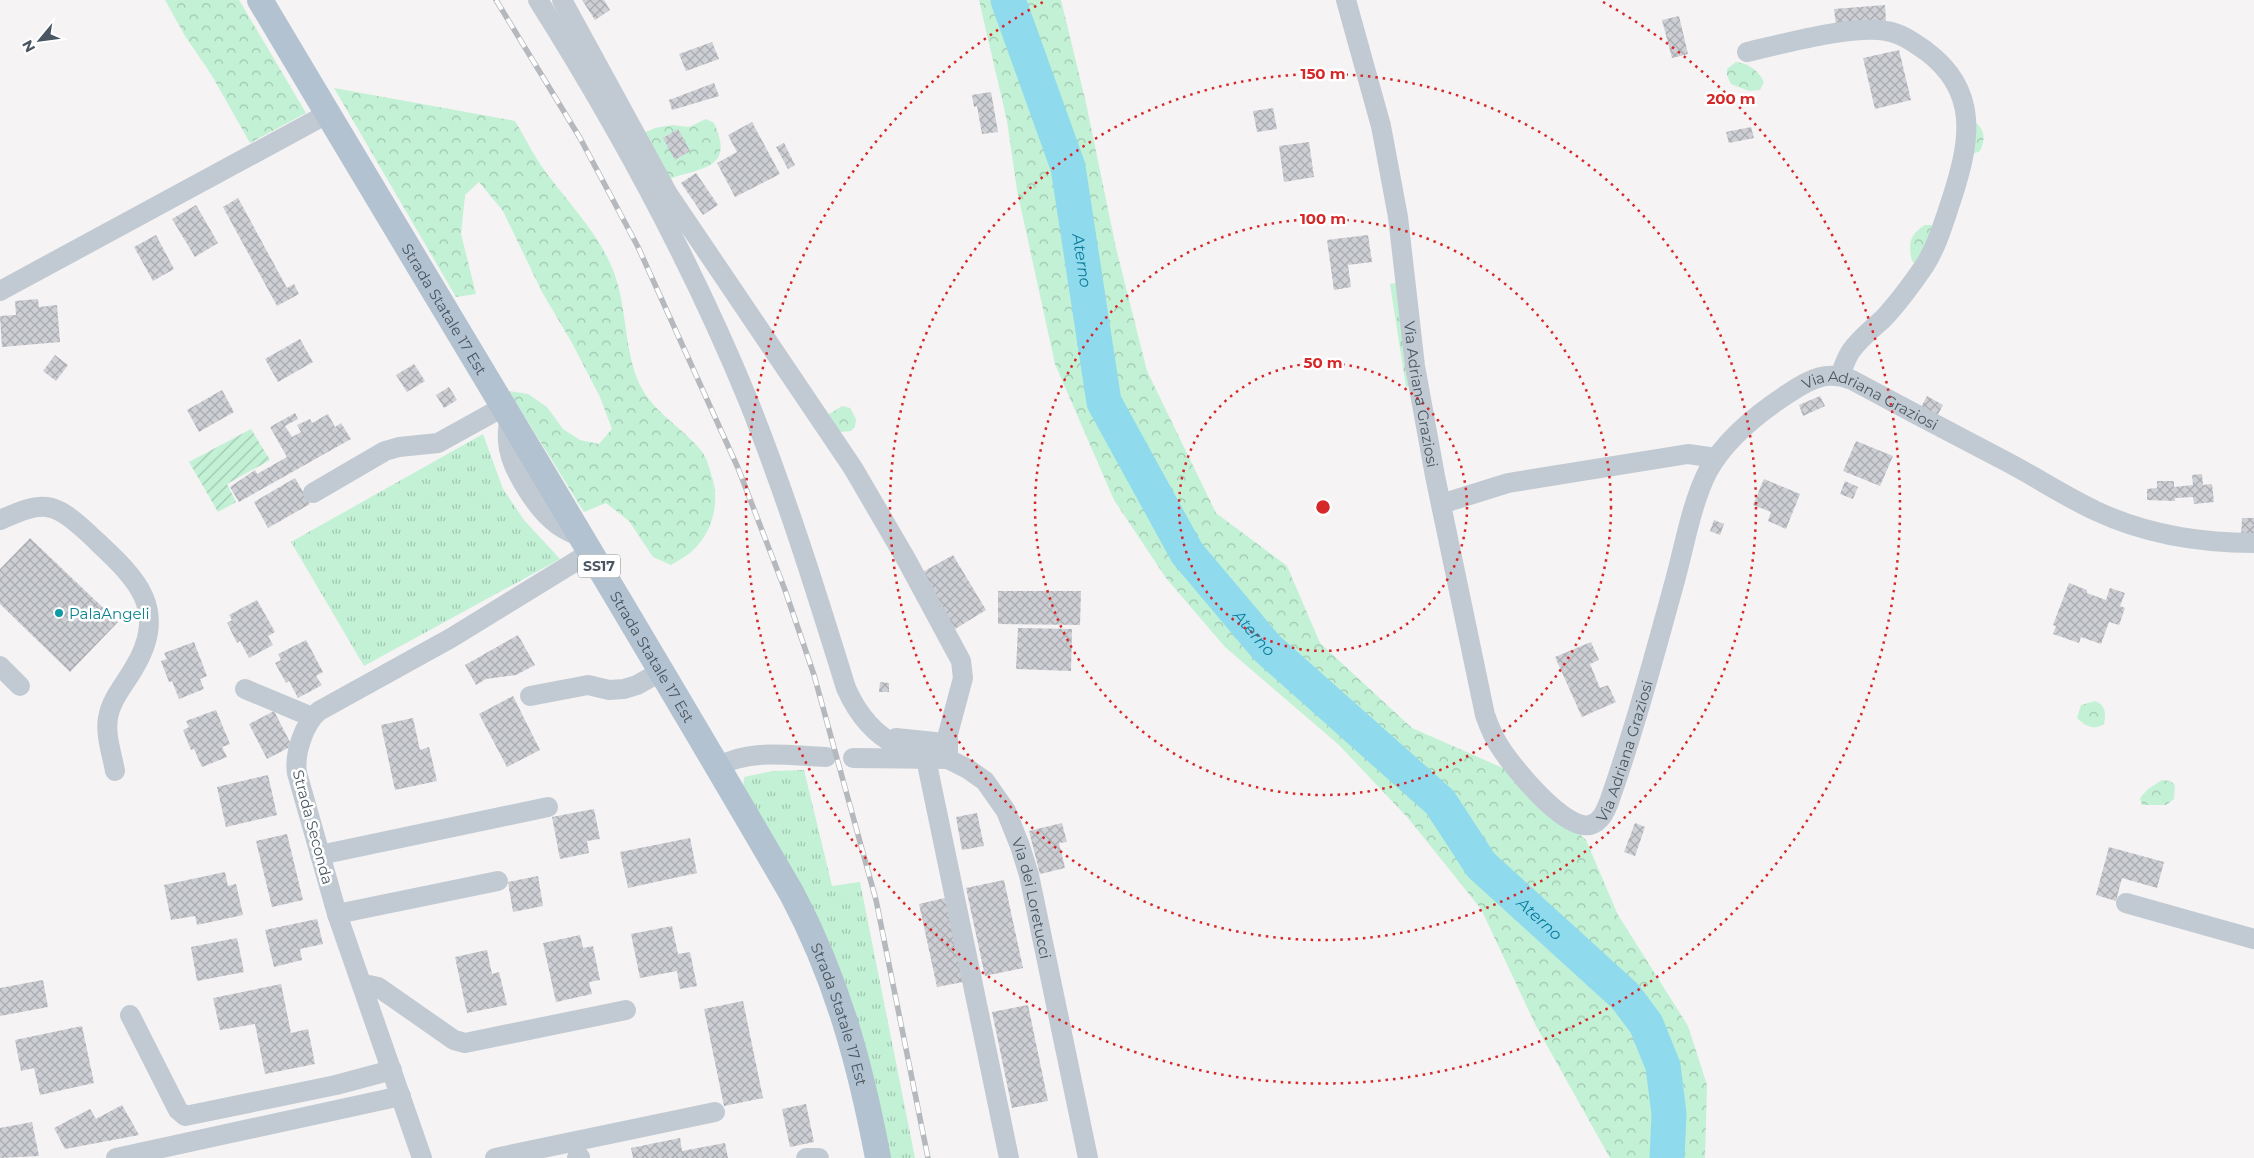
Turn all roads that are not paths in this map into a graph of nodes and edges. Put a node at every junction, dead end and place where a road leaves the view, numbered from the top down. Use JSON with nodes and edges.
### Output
{"nodes":[{"id":1,"x":260,"y":0,"type":"edge"},
{"id":2,"x":538,"y":0,"type":"edge"},
{"id":3,"x":562,"y":0,"type":"edge"},
{"id":4,"x":1346,"y":0,"type":"edge"},
{"id":5,"x":1747,"y":52,"type":"dead end"},
{"id":6,"x":327,"y":114,"type":"junction"},
{"id":7,"x":717,"y":264,"type":"junction"},
{"id":8,"x":692,"y":277,"type":"junction"},
{"id":9,"x":0,"y":291,"type":"edge"},
{"id":10,"x":1840,"y":376,"type":"junction"},
{"id":11,"x":506,"y":413,"type":"junction"},
{"id":12,"x":1716,"y":458,"type":"junction"},
{"id":13,"x":312,"y":493,"type":"dead end"},
{"id":14,"x":1441,"y":504,"type":"junction"},
{"id":15,"x":0,"y":520,"type":"edge"},
{"id":16,"x":2254,"y":543,"type":"edge"},
{"id":17,"x":587,"y":545,"type":"junction"},
{"id":18,"x":0,"y":666,"type":"edge"},
{"id":19,"x":662,"y":671,"type":"junction"},
{"id":20,"x":20,"y":686,"type":"dead end"},
{"id":21,"x":244,"y":689,"type":"dead end"},
{"id":22,"x":530,"y":696,"type":"dead end"},
{"id":23,"x":312,"y":717,"type":"junction"},
{"id":24,"x":873,"y":729,"type":"junction"},
{"id":25,"x":826,"y":757,"type":"dead end"},
{"id":26,"x":853,"y":758,"type":"dead end"},
{"id":27,"x":948,"y":758,"type":"junction"},
{"id":28,"x":926,"y":759,"type":"junction"},
{"id":29,"x":718,"y":767,"type":"junction"},
{"id":30,"x":115,"y":771,"type":"dead end"},
{"id":31,"x":548,"y":807,"type":"dead end"},
{"id":32,"x":320,"y":855,"type":"junction"},
{"id":33,"x":498,"y":881,"type":"dead end"},
{"id":34,"x":2126,"y":902,"type":"dead end"},
{"id":35,"x":337,"y":914,"type":"junction"},
{"id":36,"x":2254,"y":939,"type":"edge"},
{"id":37,"x":363,"y":987,"type":"junction"},
{"id":38,"x":626,"y":1010,"type":"dead end"},
{"id":39,"x":130,"y":1015,"type":"dead end"},
{"id":40,"x":392,"y":1070,"type":"junction"},
{"id":41,"x":401,"y":1096,"type":"junction"},
{"id":42,"x":714,"y":1112,"type":"dead end"},
{"id":43,"x":116,"y":1158,"type":"edge"},
{"id":44,"x":422,"y":1158,"type":"edge"},
{"id":45,"x":495,"y":1158,"type":"edge"},
{"id":46,"x":806,"y":1158,"type":"edge"},
{"id":47,"x":819,"y":1158,"type":"edge"},
{"id":48,"x":878,"y":1158,"type":"edge"},
{"id":49,"x":1008,"y":1158,"type":"edge"},
{"id":50,"x":1088,"y":1158,"type":"edge"}],
"edges":[{"from":1,"to":6,"type":"main road","name":"Strada Statale 17 Est","number":"SS17"},
{"from":2,"to":8,"type":"street"},
{"from":3,"to":7,"type":"street"},
{"from":4,"to":14,"type":"street","name":"Via Adriana Graziosi"},
{"from":5,"to":10,"type":"street"},
{"from":6,"to":9,"type":"street"},
{"from":6,"to":11,"type":"main road","name":"Strada Statale 17 Est","number":"SS17"},
{"from":7,"to":8,"type":"street"},
{"from":7,"to":27,"type":"street"},
{"from":8,"to":24,"type":"street"},
{"from":10,"to":12,"type":"street","name":"Via Adriana Graziosi"},
{"from":10,"to":16,"type":"street","name":"Via Adriana Graziosi"},
{"from":11,"to":13,"type":"street"},
{"from":11,"to":17,"type":"main road","name":"Strada Statale 17 Est","number":"SS17"},
{"from":12,"to":14,"type":"street"},
{"from":12,"to":14,"type":"street","name":"Via Adriana Graziosi"},
{"from":15,"to":30,"type":"street"},
{"from":17,"to":19,"type":"main road","name":"Strada Statale 17 Est","number":"SS17"},
{"from":17,"to":23,"type":"street"},
{"from":18,"to":20,"type":"street"},
{"from":19,"to":22,"type":"street"},
{"from":19,"to":29,"type":"main road","name":"Strada Statale 17 Est","number":"SS17"},
{"from":21,"to":23,"type":"street"},
{"from":23,"to":32,"type":"street","name":"Strada Seconda"},
{"from":24,"to":27,"type":"street","name":"Via dei Loretucci"},
{"from":24,"to":28,"type":"street"},
{"from":25,"to":29,"type":"street"},
{"from":26,"to":28,"type":"street"},
{"from":27,"to":28,"type":"street"},
{"from":27,"to":50,"type":"street","name":"Via dei Loretucci"},
{"from":28,"to":49,"type":"street"},
{"from":29,"to":48,"type":"main road","name":"Strada Statale 17 Est","number":"SS17"},
{"from":31,"to":32,"type":"street"},
{"from":32,"to":35,"type":"street","name":"Strada Seconda"},
{"from":33,"to":35,"type":"street"},
{"from":34,"to":36,"type":"street"},
{"from":35,"to":37,"type":"street","name":"Strada Seconda"},
{"from":37,"to":38,"type":"street"},
{"from":37,"to":40,"type":"street","name":"Strada Seconda"},
{"from":39,"to":40,"type":"street"},
{"from":40,"to":41,"type":"street","name":"Strada Seconda"},
{"from":41,"to":43,"type":"street"},
{"from":41,"to":44,"type":"street","name":"Strada Seconda"},
{"from":42,"to":45,"type":"street"},
{"from":46,"to":47,"type":"street"}]}
